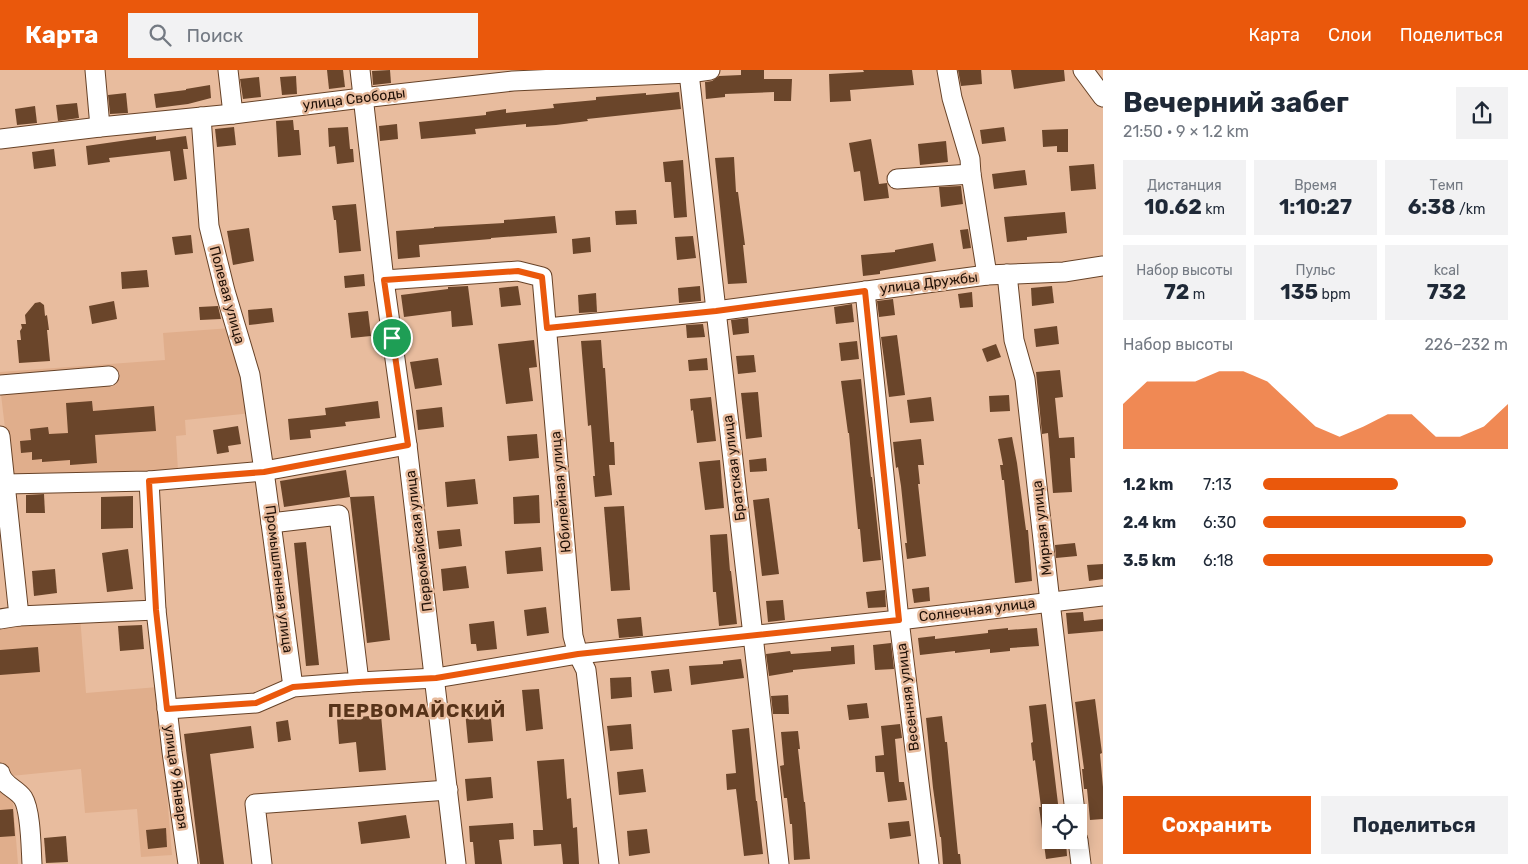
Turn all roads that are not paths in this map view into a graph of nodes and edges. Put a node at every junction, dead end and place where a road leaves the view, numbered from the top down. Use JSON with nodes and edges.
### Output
{"nodes":[{"id":1,"x":95,"y":70,"type":"edge"},
{"id":2,"x":228,"y":70,"type":"edge"},
{"id":3,"x":360,"y":70,"type":"edge"},
{"id":4,"x":710,"y":70,"type":"edge"},
{"id":5,"x":947,"y":70,"type":"edge"},
{"id":6,"x":1083,"y":70,"type":"edge"},
{"id":7,"x":689,"y":72,"type":"junction"},
{"id":8,"x":512,"y":76,"type":"edge"},
{"id":9,"x":1103,"y":97,"type":"edge"},
{"id":10,"x":362,"y":98,"type":"junction"},
{"id":11,"x":232,"y":114,"type":"junction"},
{"id":12,"x":202,"y":117,"type":"junction"},
{"id":13,"x":100,"y":127,"type":"junction"},
{"id":14,"x":0,"y":139,"type":"edge"},
{"id":15,"x":971,"y":174,"type":"junction"},
{"id":16,"x":897,"y":180,"type":"dead end"},
{"id":17,"x":1103,"y":266,"type":"edge"},
{"id":18,"x":1007,"y":274,"type":"junction"},
{"id":19,"x":987,"y":275,"type":"junction"},
{"id":20,"x":384,"y":280,"type":"junction"},
{"id":21,"x":865,"y":291,"type":"junction"},
{"id":22,"x":716,"y":311,"type":"junction"},
{"id":23,"x":547,"y":328,"type":"junction"},
{"id":24,"x":109,"y":376,"type":"dead end"},
{"id":25,"x":0,"y":385,"type":"edge"},
{"id":26,"x":0,"y":436,"type":"edge"},
{"id":27,"x":408,"y":445,"type":"junction"},
{"id":28,"x":264,"y":472,"type":"junction"},
{"id":29,"x":149,"y":481,"type":"junction"},
{"id":30,"x":5,"y":484,"type":"junction"},
{"id":31,"x":271,"y":523,"type":"junction"},
{"id":32,"x":1103,"y":596,"type":"edge"},
{"id":33,"x":1050,"y":602,"type":"junction"},
{"id":34,"x":156,"y":610,"type":"junction"},
{"id":35,"x":19,"y":616,"type":"junction"},
{"id":36,"x":0,"y":619,"type":"edge"},
{"id":37,"x":899,"y":620,"type":"junction"},
{"id":38,"x":753,"y":635,"type":"junction"},
{"id":39,"x":578,"y":654,"type":"junction"},
{"id":40,"x":436,"y":678,"type":"junction"},
{"id":41,"x":359,"y":682,"type":"junction"},
{"id":42,"x":293,"y":687,"type":"junction"},
{"id":43,"x":167,"y":709,"type":"junction"},
{"id":44,"x":0,"y":773,"type":"edge"},
{"id":45,"x":448,"y":790,"type":"junction"},
{"id":46,"x":1074,"y":804,"type":"edge"},
{"id":47,"x":1079,"y":849,"type":"edge"},
{"id":48,"x":32,"y":864,"type":"edge"},
{"id":49,"x":188,"y":864,"type":"edge"},
{"id":50,"x":262,"y":864,"type":"edge"},
{"id":51,"x":456,"y":864,"type":"edge"},
{"id":52,"x":610,"y":864,"type":"edge"},
{"id":53,"x":780,"y":864,"type":"edge"},
{"id":54,"x":929,"y":864,"type":"edge"},
{"id":55,"x":1081,"y":864,"type":"edge"}],
"edges":[{"from":1,"to":13,"type":"street"},
{"from":2,"to":11,"type":"street"},
{"from":3,"to":10,"type":"street","name":"Первомайская улица"},
{"from":4,"to":7,"type":"street","name":"улица Свободы"},
{"from":5,"to":15,"type":"street"},
{"from":6,"to":9,"type":"street"},
{"from":7,"to":8,"type":"street","name":"улица Свободы"},
{"from":7,"to":22,"type":"street","name":"Братская улица"},
{"from":8,"to":10,"type":"street","name":"улица Свободы"},
{"from":10,"to":11,"type":"street","name":"улица Свободы"},
{"from":10,"to":20,"type":"street","name":"Первомайская улица"},
{"from":11,"to":12,"type":"street","name":"улица Свободы"},
{"from":12,"to":13,"type":"street","name":"улица Свободы"},
{"from":12,"to":28,"type":"street","name":"Полевая улица"},
{"from":13,"to":14,"type":"street","name":"улица Свободы"},
{"from":15,"to":16,"type":"street"},
{"from":15,"to":19,"type":"street"},
{"from":17,"to":18,"type":"street","name":"улица Дружбы"},
{"from":18,"to":19,"type":"street","name":"улица Дружбы"},
{"from":18,"to":33,"type":"street","name":"Мирная улица"},
{"from":19,"to":21,"type":"street","name":"улица Дружбы"},
{"from":20,"to":23,"type":"street","name":"Юбилейная улица"},
{"from":20,"to":27,"type":"street","name":"Первомайская улица"},
{"from":21,"to":22,"type":"street","name":"улица Дружбы"},
{"from":21,"to":37,"type":"street","name":"Весенняя улица"},
{"from":22,"to":23,"type":"street","name":"улица Дружбы"},
{"from":22,"to":38,"type":"street","name":"Братская улица"},
{"from":23,"to":39,"type":"street","name":"Юбилейная улица"},
{"from":24,"to":25,"type":"street"},
{"from":26,"to":30,"type":"street"},
{"from":27,"to":28,"type":"street"},
{"from":27,"to":40,"type":"street","name":"Первомайская улица"},
{"from":28,"to":29,"type":"street"},
{"from":28,"to":31,"type":"street","name":"Промышленная улица"},
{"from":29,"to":30,"type":"street"},
{"from":29,"to":34,"type":"street","name":"улица 9 Января"},
{"from":30,"to":35,"type":"street"},
{"from":31,"to":41,"type":"street"},
{"from":31,"to":42,"type":"street","name":"Промышленная улица"},
{"from":32,"to":33,"type":"street","name":"Солнечная улица"},
{"from":33,"to":37,"type":"street","name":"Солнечная улица"},
{"from":33,"to":46,"type":"street","name":"Мирная улица"},
{"from":34,"to":35,"type":"street"},
{"from":34,"to":43,"type":"street","name":"улица 9 Января"},
{"from":35,"to":36,"type":"street"},
{"from":37,"to":38,"type":"street","name":"Солнечная улица"},
{"from":37,"to":54,"type":"street","name":"Весенняя улица"},
{"from":38,"to":39,"type":"street","name":"Солнечная улица"},
{"from":38,"to":53,"type":"street","name":"Братская улица"},
{"from":39,"to":40,"type":"street","name":"Солнечная улица"},
{"from":39,"to":52,"type":"street","name":"Юбилейная улица"},
{"from":40,"to":41,"type":"street","name":"Солнечная улица"},
{"from":40,"to":45,"type":"street","name":"Первомайская улица"},
{"from":41,"to":42,"type":"street","name":"Солнечная улица"},
{"from":42,"to":43,"type":"street","name":"Солнечная улица"},
{"from":43,"to":49,"type":"street","name":"улица 9 Января"},
{"from":44,"to":48,"type":"street"},
{"from":45,"to":50,"type":"street"},
{"from":45,"to":51,"type":"street","name":"Первомайская улица"},
{"from":47,"to":55,"type":"street"}]}
